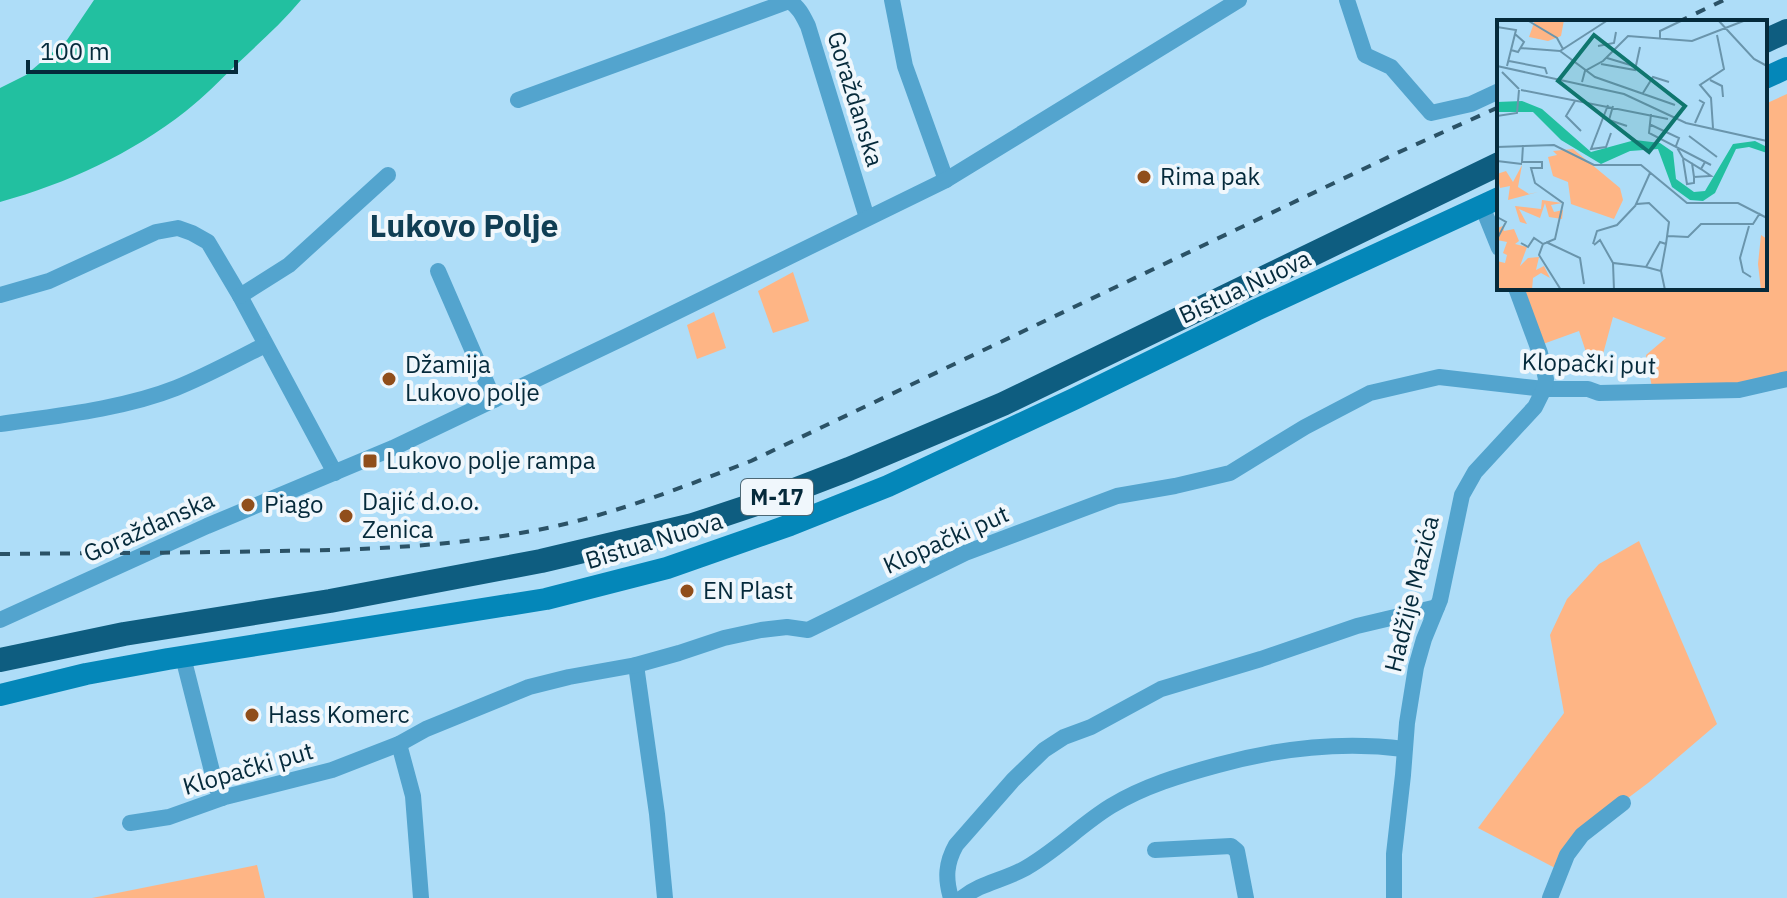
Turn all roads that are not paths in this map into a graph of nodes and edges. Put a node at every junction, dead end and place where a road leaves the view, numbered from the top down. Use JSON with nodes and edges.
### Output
{"nodes":[{"id":1,"x":892,"y":0,"type":"edge"},
{"id":2,"x":1239,"y":0,"type":"edge"},
{"id":3,"x":1347,"y":0,"type":"edge"},
{"id":4,"x":1787,"y":31,"type":"edge"},
{"id":5,"x":1767,"y":40,"type":"edge"},
{"id":6,"x":1787,"y":68,"type":"edge"},
{"id":7,"x":1767,"y":77,"type":"edge"},
{"id":8,"x":1497,"y":92,"type":"edge"},
{"id":9,"x":518,"y":100,"type":"dead end"},
{"id":10,"x":1497,"y":165,"type":"edge"},
{"id":11,"x":388,"y":175,"type":"dead end"},
{"id":12,"x":946,"y":180,"type":"junction"},
{"id":13,"x":1490,"y":202,"type":"edge"},
{"id":14,"x":867,"y":218,"type":"junction"},
{"id":15,"x":1497,"y":238,"type":"edge"},
{"id":16,"x":438,"y":271,"type":"dead end"},
{"id":17,"x":1517,"y":290,"type":"edge"},
{"id":18,"x":0,"y":295,"type":"edge"},
{"id":19,"x":240,"y":296,"type":"junction"},
{"id":20,"x":265,"y":345,"type":"junction"},
{"id":21,"x":1787,"y":379,"type":"edge"},
{"id":22,"x":1544,"y":389,"type":"junction"},
{"id":23,"x":494,"y":400,"type":"junction"},
{"id":24,"x":0,"y":424,"type":"edge"},
{"id":25,"x":335,"y":473,"type":"junction"},
{"id":26,"x":1437,"y":607,"type":"junction"},
{"id":27,"x":0,"y":620,"type":"edge"},
{"id":28,"x":183,"y":657,"type":"junction"},
{"id":29,"x":0,"y":660,"type":"edge"},
{"id":30,"x":636,"y":665,"type":"junction"},
{"id":31,"x":0,"y":695,"type":"edge"},
{"id":32,"x":399,"y":744,"type":"junction"},
{"id":33,"x":1404,"y":749,"type":"junction"},
{"id":34,"x":222,"y":798,"type":"junction"},
{"id":35,"x":1623,"y":803,"type":"dead end"},
{"id":36,"x":130,"y":823,"type":"dead end"},
{"id":37,"x":1155,"y":850,"type":"dead end"},
{"id":38,"x":421,"y":898,"type":"edge"},
{"id":39,"x":665,"y":898,"type":"edge"},
{"id":40,"x":951,"y":898,"type":"edge"},
{"id":41,"x":962,"y":898,"type":"edge"},
{"id":42,"x":1246,"y":898,"type":"edge"},
{"id":43,"x":1394,"y":898,"type":"edge"},
{"id":44,"x":1550,"y":898,"type":"edge"}],
"edges":[{"from":1,"to":12,"type":"street"},
{"from":2,"to":12,"type":"street","name":"Goraždanska"},
{"from":3,"to":8,"type":"street"},
{"from":4,"to":5,"type":"highway"},
{"from":6,"to":7,"type":"street"},
{"from":9,"to":14,"type":"street","name":"Goraždanska"},
{"from":10,"to":29,"type":"highway","number":"M-17"},
{"from":11,"to":19,"type":"street"},
{"from":12,"to":14,"type":"street","name":"Goraždanska"},
{"from":13,"to":15,"type":"street"},
{"from":13,"to":28,"type":"street","name":"Bistua Nuova"},
{"from":14,"to":23,"type":"street","name":"Goraždanska"},
{"from":16,"to":23,"type":"street"},
{"from":17,"to":22,"type":"street"},
{"from":18,"to":19,"type":"street"},
{"from":19,"to":20,"type":"street"},
{"from":20,"to":24,"type":"street"},
{"from":20,"to":25,"type":"street"},
{"from":21,"to":22,"type":"street","name":"Klopački put"},
{"from":22,"to":26,"type":"street","name":"Hadžije Mazića"},
{"from":22,"to":30,"type":"street","name":"Klopački put"},
{"from":23,"to":25,"type":"street","name":"Goraždanska"},
{"from":25,"to":27,"type":"street","name":"Goraždanska"},
{"from":26,"to":33,"type":"street","name":"Hadžije Mazića"},
{"from":26,"to":40,"type":"street"},
{"from":28,"to":31,"type":"street","name":"Bistua Nuova"},
{"from":28,"to":34,"type":"street"},
{"from":30,"to":32,"type":"street","name":"Klopački put"},
{"from":30,"to":39,"type":"street"},
{"from":32,"to":34,"type":"street","name":"Klopački put"},
{"from":32,"to":38,"type":"street"},
{"from":33,"to":41,"type":"street"},
{"from":33,"to":43,"type":"street","name":"Hadžije Mazića"},
{"from":34,"to":36,"type":"street","name":"Klopački put"},
{"from":35,"to":44,"type":"street"},
{"from":37,"to":42,"type":"street"}]}
